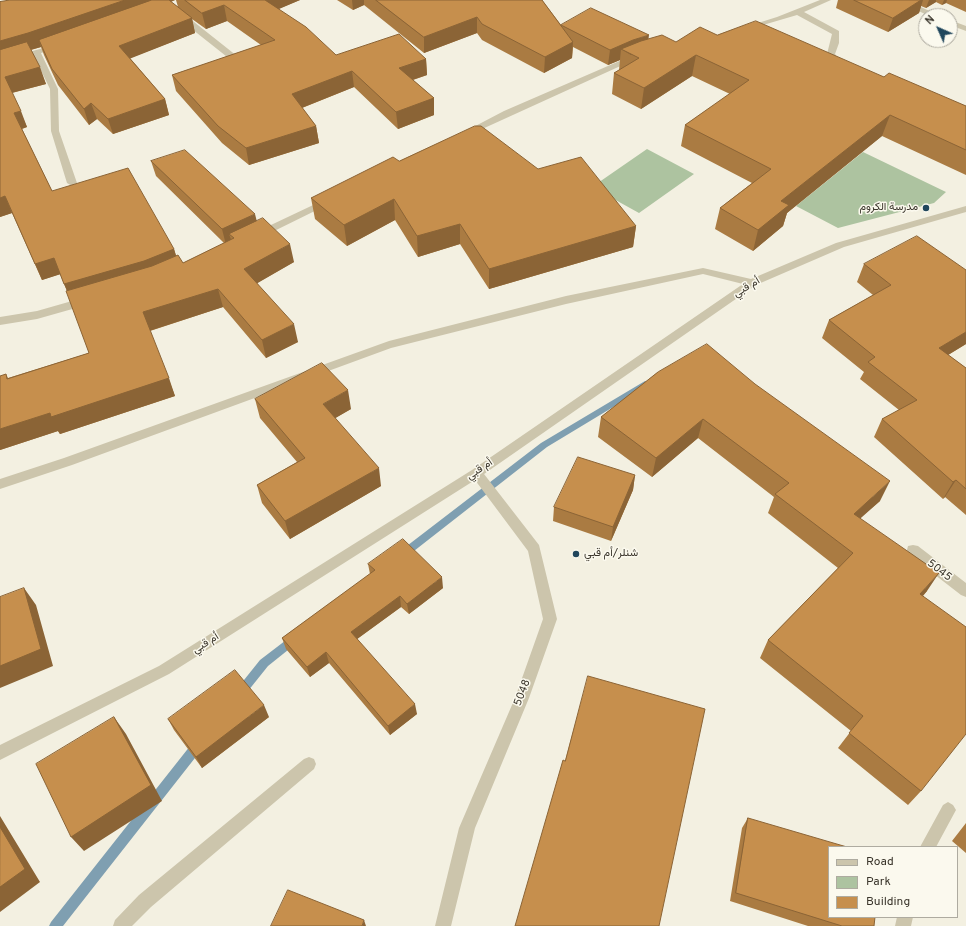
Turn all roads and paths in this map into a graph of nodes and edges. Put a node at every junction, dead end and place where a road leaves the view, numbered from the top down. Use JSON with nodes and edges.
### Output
{"nodes":[{"id":1,"x":827,"y":0,"type":"edge"},
{"id":2,"x":900,"y":0,"type":"edge"},
{"id":3,"x":918,"y":8,"type":"edge"},
{"id":4,"x":176,"y":12,"type":"edge"},
{"id":5,"x":797,"y":12,"type":"junction"},
{"id":6,"x":735,"y":31,"type":"edge"},
{"id":7,"x":67,"y":43,"type":"edge"},
{"id":8,"x":37,"y":53,"type":"junction"},
{"id":9,"x":642,"y":56,"type":"edge"},
{"id":10,"x":239,"y":62,"type":"edge"},
{"id":11,"x":0,"y":63,"type":"edge"},
{"id":12,"x":851,"y":71,"type":"edge"},
{"id":13,"x":457,"y":138,"type":"edge"},
{"id":14,"x":72,"y":183,"type":"edge"},
{"id":15,"x":336,"y":197,"type":"edge"},
{"id":16,"x":966,"y":209,"type":"edge"},
{"id":17,"x":250,"y":239,"type":"edge"},
{"id":18,"x":752,"y":283,"type":"junction"},
{"id":19,"x":96,"y":298,"type":"edge"},
{"id":20,"x":0,"y":321,"type":"edge"},
{"id":21,"x":476,"y":473,"type":"junction"},
{"id":22,"x":0,"y":484,"type":"edge"},
{"id":23,"x":913,"y":550,"type":"dead end"},
{"id":24,"x":966,"y":591,"type":"edge"},
{"id":25,"x":0,"y":753,"type":"edge"},
{"id":26,"x":309,"y":764,"type":"dead end"},
{"id":27,"x":948,"y":810,"type":"dead end"},
{"id":28,"x":929,"y":846,"type":"edge"},
{"id":29,"x":121,"y":926,"type":"edge"},
{"id":30,"x":443,"y":926,"type":"edge"}],
"edges":[{"from":1,"to":5,"type":"street"},
{"from":2,"to":3,"type":"street"},
{"from":4,"to":10,"type":"street"},
{"from":5,"to":6,"type":"street"},
{"from":5,"to":12,"type":"street"},
{"from":7,"to":8,"type":"street"},
{"from":8,"to":11,"type":"street"},
{"from":8,"to":14,"type":"street"},
{"from":9,"to":13,"type":"street"},
{"from":15,"to":17,"type":"street"},
{"from":16,"to":18,"type":"street","name":"أم قبي"},
{"from":18,"to":21,"type":"street","name":"أم قبي"},
{"from":18,"to":22,"type":"street"},
{"from":19,"to":20,"type":"street"},
{"from":21,"to":25,"type":"street","name":"أم قبي"},
{"from":21,"to":30,"type":"street","name":"5048"},
{"from":23,"to":24,"type":"street","name":"5045"},
{"from":26,"to":29,"type":"street"},
{"from":27,"to":28,"type":"street"}]}
